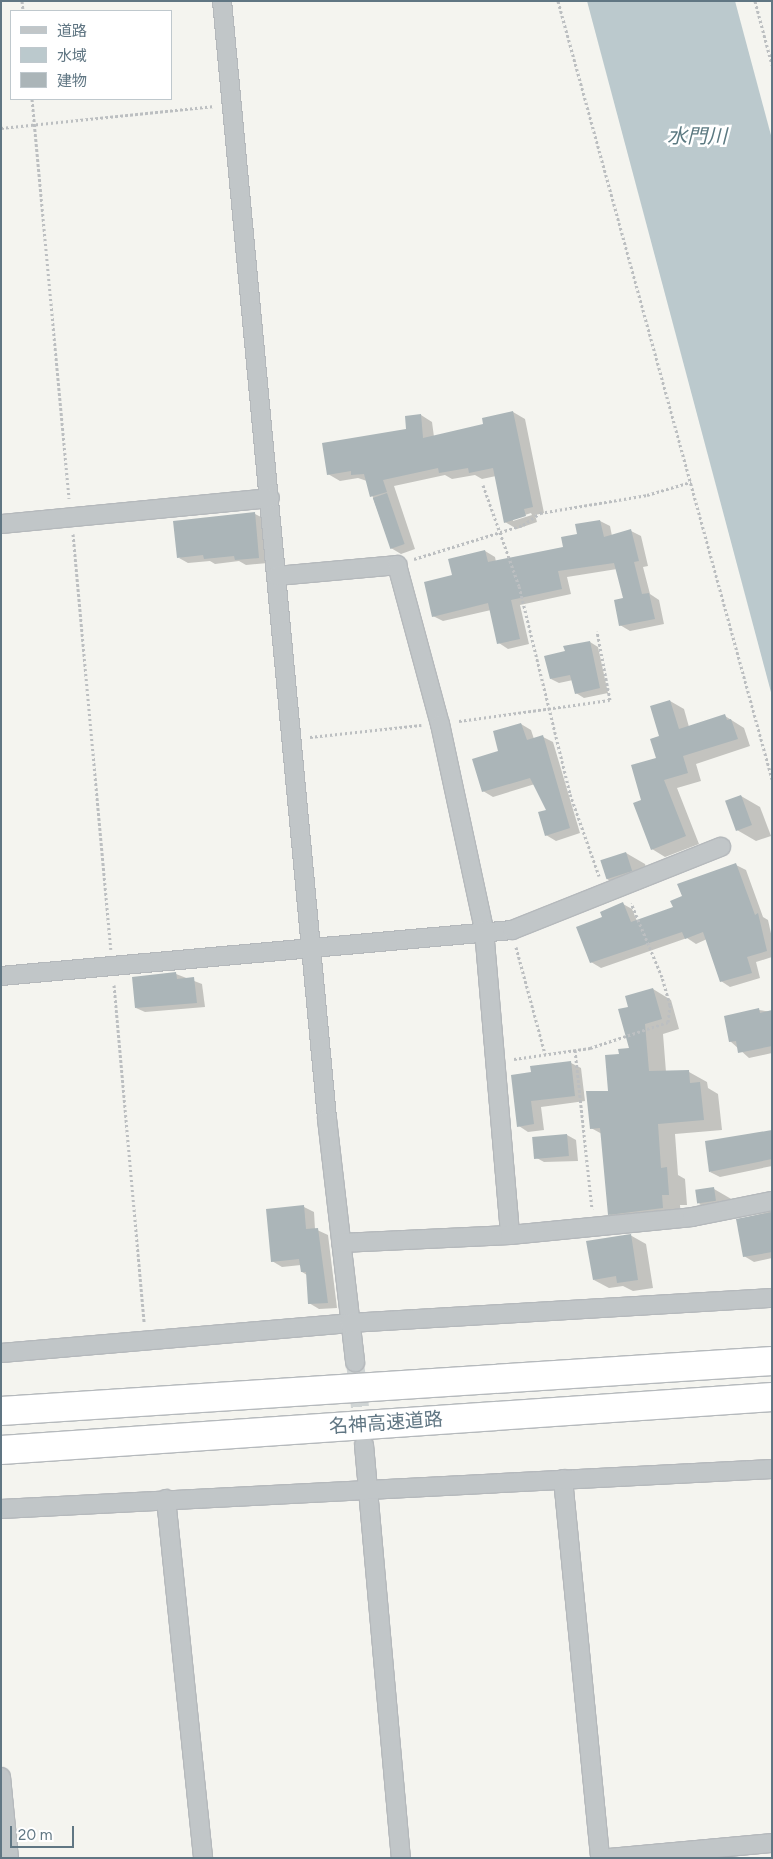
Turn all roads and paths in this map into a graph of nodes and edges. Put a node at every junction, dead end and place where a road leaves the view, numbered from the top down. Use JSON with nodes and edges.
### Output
{"nodes":[{"id":1,"x":222,"y":1,"type":"edge"},
{"id":2,"x":558,"y":1,"type":"edge"},
{"id":3,"x":755,"y":1,"type":"edge"},
{"id":4,"x":772,"y":65,"type":"edge"},
{"id":5,"x":32,"y":100,"type":"edge"},
{"id":6,"x":232,"y":104,"type":"junction"},
{"id":7,"x":34,"y":124,"type":"junction"},
{"id":8,"x":1,"y":128,"type":"edge"},
{"id":9,"x":691,"y":482,"type":"junction"},
{"id":10,"x":483,"y":485,"type":"dead end"},
{"id":11,"x":270,"y":498,"type":"junction"},
{"id":12,"x":71,"y":518,"type":"junction"},
{"id":13,"x":1,"y":524,"type":"edge"},
{"id":14,"x":498,"y":534,"type":"junction"},
{"id":15,"x":397,"y":565,"type":"junction"},
{"id":16,"x":277,"y":576,"type":"junction"},
{"id":17,"x":597,"y":631,"type":"dead end"},
{"id":18,"x":549,"y":710,"type":"junction"},
{"id":19,"x":440,"y":724,"type":"junction"},
{"id":20,"x":292,"y":736,"type":"junction"},
{"id":21,"x":772,"y":779,"type":"edge"},
{"id":22,"x":721,"y":847,"type":"dead end"},
{"id":23,"x":624,"y":886,"type":"junction"},
{"id":24,"x":605,"y":894,"type":"junction"},
{"id":25,"x":484,"y":930,"type":"junction"},
{"id":26,"x":512,"y":930,"type":"junction"},
{"id":27,"x":310,"y":945,"type":"junction"},
{"id":28,"x":113,"y":966,"type":"junction"},
{"id":29,"x":1,"y":976,"type":"edge"},
{"id":30,"x":575,"y":1050,"type":"junction"},
{"id":31,"x":545,"y":1054,"type":"junction"},
{"id":32,"x":495,"y":1061,"type":"junction"},
{"id":33,"x":772,"y":1201,"type":"edge"},
{"id":34,"x":594,"y":1229,"type":"junction"},
{"id":35,"x":510,"y":1235,"type":"junction"},
{"id":36,"x":341,"y":1243,"type":"junction"},
{"id":37,"x":772,"y":1298,"type":"edge"},
{"id":38,"x":350,"y":1323,"type":"junction"},
{"id":39,"x":145,"y":1340,"type":"junction"},
{"id":40,"x":1,"y":1353,"type":"edge"},
{"id":41,"x":762,"y":1361,"type":"edge"},
{"id":42,"x":355,"y":1362,"type":"tunnel mouth"},
{"id":43,"x":766,"y":1397,"type":"edge"},
{"id":44,"x":1,"y":1411,"type":"edge"},
{"id":45,"x":364,"y":1445,"type":"tunnel mouth"},
{"id":46,"x":1,"y":1450,"type":"edge"},
{"id":47,"x":772,"y":1469,"type":"edge"},
{"id":48,"x":563,"y":1478,"type":"junction"},
{"id":49,"x":369,"y":1488,"type":"junction"},
{"id":50,"x":166,"y":1499,"type":"junction"},
{"id":51,"x":1,"y":1509,"type":"edge"},
{"id":52,"x":1,"y":1777,"type":"edge"},
{"id":53,"x":772,"y":1843,"type":"edge"},
{"id":54,"x":9,"y":1858,"type":"edge"},
{"id":55,"x":203,"y":1858,"type":"edge"},
{"id":56,"x":401,"y":1858,"type":"edge"},
{"id":57,"x":600,"y":1858,"type":"edge"},
{"id":58,"x":610,"y":1858,"type":"edge"}],
"edges":[{"from":1,"to":6,"type":"street"},
{"from":2,"to":9,"type":"path"},
{"from":3,"to":4,"type":"path"},
{"from":5,"to":7,"type":"path"},
{"from":6,"to":7,"type":"path"},
{"from":6,"to":11,"type":"street"},
{"from":7,"to":8,"type":"path"},
{"from":7,"to":12,"type":"path"},
{"from":9,"to":14,"type":"path"},
{"from":9,"to":21,"type":"path"},
{"from":10,"to":14,"type":"path"},
{"from":11,"to":12,"type":"street"},
{"from":11,"to":16,"type":"street"},
{"from":12,"to":13,"type":"street"},
{"from":12,"to":28,"type":"path"},
{"from":14,"to":15,"type":"path"},
{"from":14,"to":18,"type":"path"},
{"from":15,"to":16,"type":"street"},
{"from":15,"to":19,"type":"street"},
{"from":16,"to":20,"type":"street"},
{"from":17,"to":18,"type":"path"},
{"from":18,"to":19,"type":"path"},
{"from":18,"to":24,"type":"path"},
{"from":19,"to":20,"type":"path"},
{"from":19,"to":25,"type":"street"},
{"from":20,"to":27,"type":"street"},
{"from":22,"to":23,"type":"street"},
{"from":23,"to":24,"type":"street"},
{"from":23,"to":30,"type":"path"},
{"from":24,"to":26,"type":"street"},
{"from":25,"to":26,"type":"street"},
{"from":25,"to":27,"type":"street"},
{"from":25,"to":32,"type":"street"},
{"from":26,"to":31,"type":"path"},
{"from":27,"to":28,"type":"street"},
{"from":27,"to":36,"type":"street"},
{"from":28,"to":29,"type":"street"},
{"from":28,"to":39,"type":"path"},
{"from":30,"to":31,"type":"path"},
{"from":30,"to":34,"type":"path"},
{"from":31,"to":32,"type":"path"},
{"from":32,"to":35,"type":"street"},
{"from":33,"to":34,"type":"street"},
{"from":34,"to":35,"type":"street"},
{"from":35,"to":36,"type":"street"},
{"from":36,"to":38,"type":"street"},
{"from":37,"to":38,"type":"street"},
{"from":38,"to":39,"type":"street"},
{"from":38,"to":42,"type":"street"},
{"from":39,"to":40,"type":"street"},
{"from":41,"to":44,"type":"highway","name":"名神高速道路"},
{"from":43,"to":46,"type":"highway","name":"名神高速道路"},
{"from":45,"to":49,"type":"street"},
{"from":47,"to":48,"type":"street"},
{"from":48,"to":49,"type":"street"},
{"from":48,"to":57,"type":"street"},
{"from":49,"to":50,"type":"street"},
{"from":49,"to":56,"type":"street"},
{"from":50,"to":51,"type":"street"},
{"from":50,"to":55,"type":"street"},
{"from":52,"to":54,"type":"street"},
{"from":53,"to":58,"type":"street"}]}
